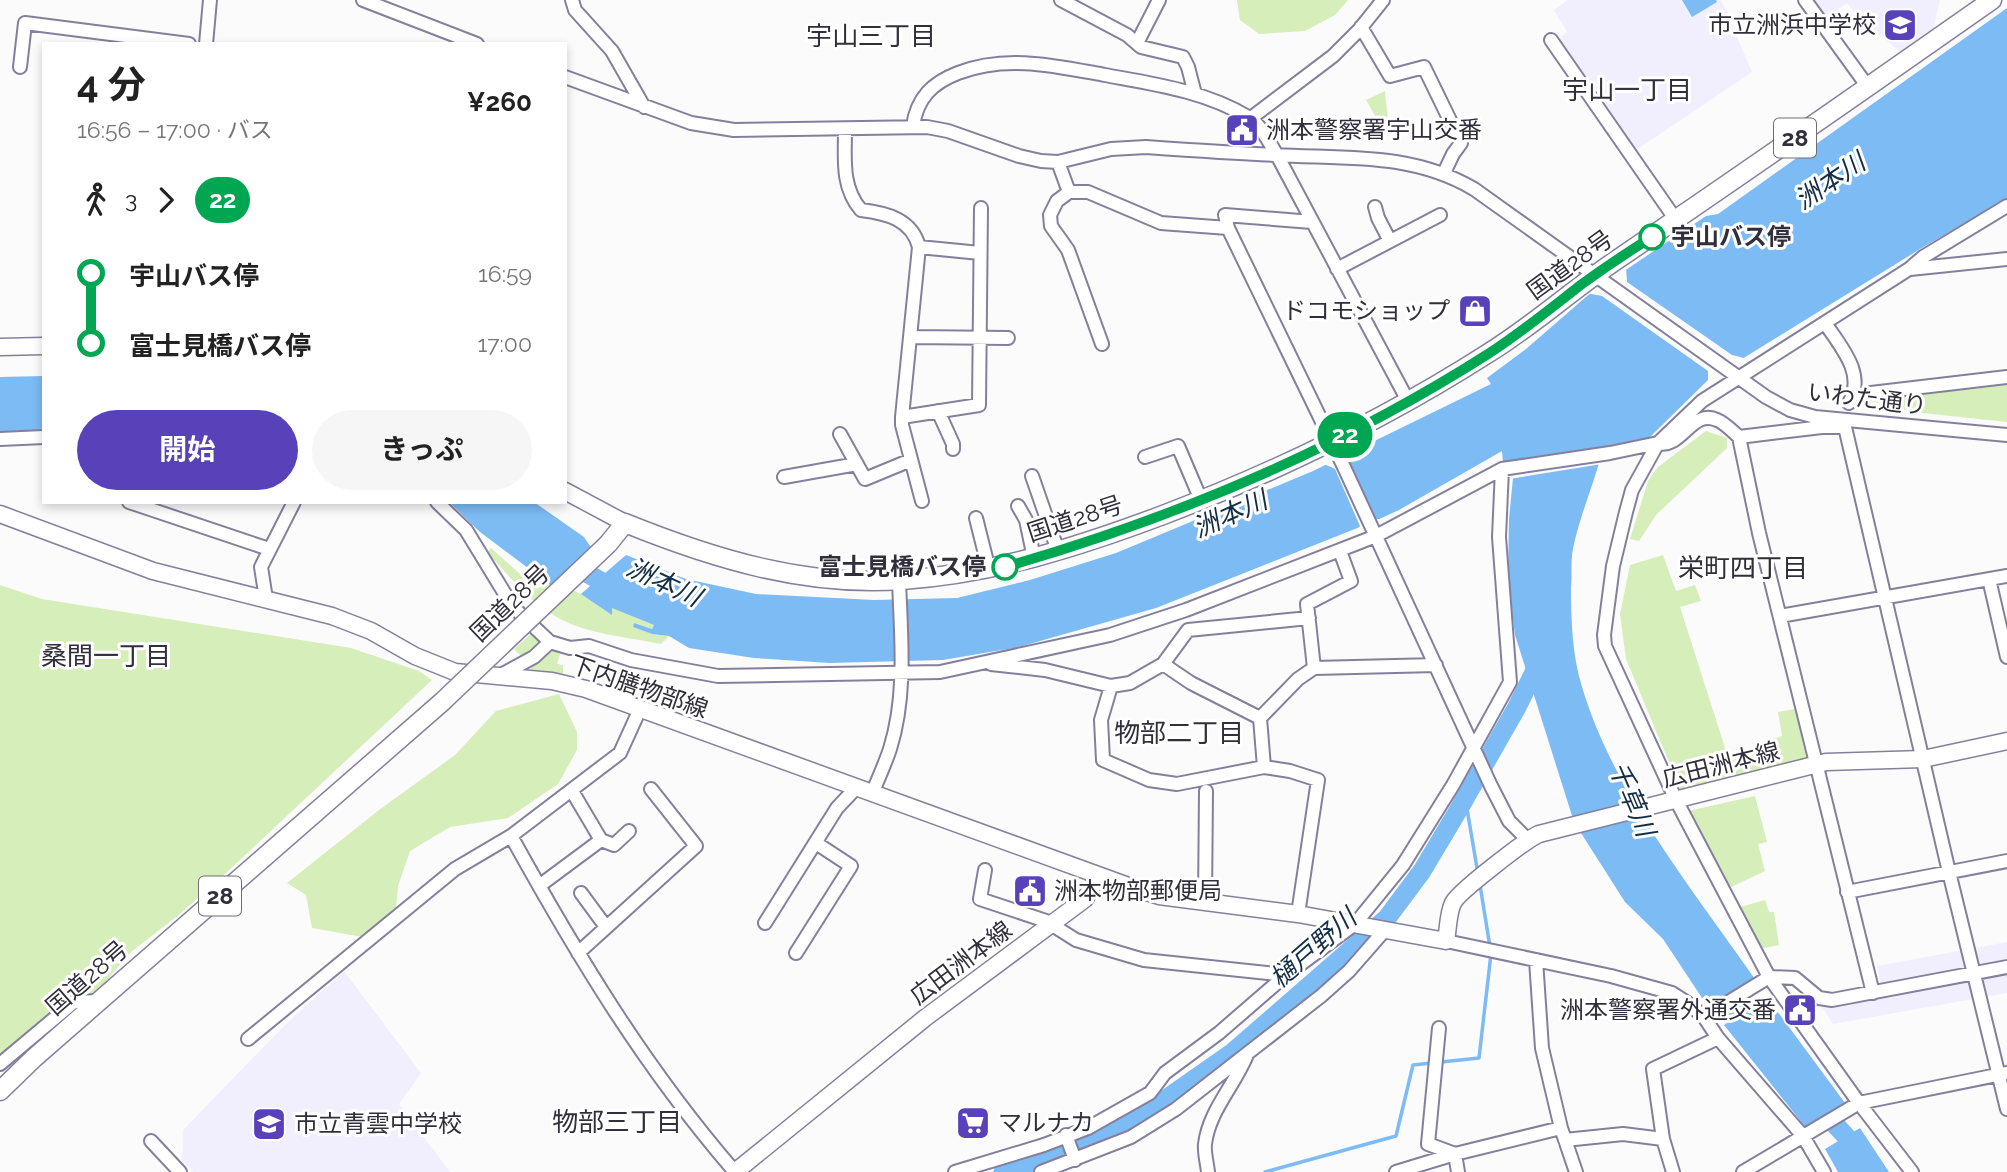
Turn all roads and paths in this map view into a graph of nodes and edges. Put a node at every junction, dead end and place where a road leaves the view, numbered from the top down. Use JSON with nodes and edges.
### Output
{"nodes":[{"id":1,"x":210,"y":0,"type":"edge"},
{"id":2,"x":363,"y":0,"type":"edge"},
{"id":3,"x":572,"y":0,"type":"edge"},
{"id":4,"x":1061,"y":0,"type":"edge"},
{"id":5,"x":1160,"y":0,"type":"edge"},
{"id":6,"x":1383,"y":0,"type":"edge"},
{"id":7,"x":1805,"y":0,"type":"edge"},
{"id":8,"x":1992,"y":0,"type":"edge"},
{"id":9,"x":1361,"y":27,"type":"junction"},
{"id":10,"x":76,"y":37,"type":"edge"},
{"id":11,"x":1551,"y":40,"type":"dead end"},
{"id":12,"x":157,"y":42,"type":"edge"},
{"id":13,"x":206,"y":42,"type":"edge"},
{"id":14,"x":472,"y":42,"type":"edge"},
{"id":15,"x":1137,"y":43,"type":"junction"},
{"id":16,"x":20,"y":67,"type":"dead end"},
{"id":17,"x":567,"y":78,"type":"edge"},
{"id":18,"x":1868,"y":87,"type":"junction"},
{"id":19,"x":1195,"y":94,"type":"junction"},
{"id":20,"x":644,"y":107,"type":"junction"},
{"id":21,"x":1251,"y":118,"type":"junction"},
{"id":22,"x":913,"y":127,"type":"junction"},
{"id":23,"x":845,"y":130,"type":"junction"},
{"id":24,"x":1276,"y":155,"type":"junction"},
{"id":25,"x":1058,"y":162,"type":"junction"},
{"id":26,"x":1444,"y":173,"type":"junction"},
{"id":27,"x":1069,"y":192,"type":"junction"},
{"id":28,"x":2007,"y":206,"type":"edge"},
{"id":29,"x":1376,"y":207,"type":"dead end"},
{"id":30,"x":981,"y":208,"type":"dead end"},
{"id":31,"x":1440,"y":215,"type":"dead end"},
{"id":32,"x":1676,"y":220,"type":"junction"},
{"id":33,"x":1312,"y":222,"type":"junction"},
{"id":34,"x":1228,"y":228,"type":"junction"},
{"id":35,"x":1390,"y":241,"type":"junction"},
{"id":36,"x":919,"y":247,"type":"junction"},
{"id":37,"x":980,"y":253,"type":"junction"},
{"id":38,"x":2007,"y":259,"type":"edge"},
{"id":39,"x":1337,"y":269,"type":"junction"},
{"id":40,"x":1909,"y":269,"type":"junction"},
{"id":41,"x":1597,"y":274,"type":"junction"},
{"id":42,"x":1825,"y":323,"type":"junction"},
{"id":43,"x":910,"y":337,"type":"junction"},
{"id":44,"x":980,"y":338,"type":"junction"},
{"id":45,"x":1008,"y":338,"type":"dead end"},
{"id":46,"x":1102,"y":344,"type":"dead end"},
{"id":47,"x":42,"y":346,"type":"edge"},
{"id":48,"x":0,"y":347,"type":"edge"},
{"id":49,"x":1736,"y":374,"type":"junction"},
{"id":50,"x":2007,"y":377,"type":"edge"},
{"id":51,"x":1408,"y":401,"type":"junction"},
{"id":52,"x":938,"y":411,"type":"junction"},
{"id":53,"x":902,"y":417,"type":"junction"},
{"id":54,"x":840,"y":434,"type":"dead end"},
{"id":55,"x":2007,"y":435,"type":"edge"},
{"id":56,"x":42,"y":437,"type":"edge"},
{"id":57,"x":1739,"y":437,"type":"junction"},
{"id":58,"x":0,"y":439,"type":"edge"},
{"id":59,"x":1331,"y":442,"type":"junction"},
{"id":60,"x":1658,"y":443,"type":"junction"},
{"id":61,"x":953,"y":449,"type":"dead end"},
{"id":62,"x":1145,"y":457,"type":"dead end"},
{"id":63,"x":911,"y":460,"type":"junction"},
{"id":64,"x":857,"y":464,"type":"junction"},
{"id":65,"x":1502,"y":469,"type":"junction"},
{"id":66,"x":1032,"y":476,"type":"dead end"},
{"id":67,"x":784,"y":477,"type":"dead end"},
{"id":68,"x":567,"y":492,"type":"edge"},
{"id":69,"x":1201,"y":500,"type":"junction"},
{"id":70,"x":922,"y":501,"type":"dead end"},
{"id":71,"x":135,"y":504,"type":"edge"},
{"id":72,"x":293,"y":504,"type":"edge"},
{"id":73,"x":438,"y":504,"type":"edge"},
{"id":74,"x":1018,"y":506,"type":"dead end"},
{"id":75,"x":0,"y":514,"type":"edge"},
{"id":76,"x":976,"y":518,"type":"dead end"},
{"id":77,"x":625,"y":523,"type":"junction"},
{"id":78,"x":1373,"y":531,"type":"junction"},
{"id":79,"x":269,"y":548,"type":"junction"},
{"id":80,"x":1058,"y":551,"type":"junction"},
{"id":81,"x":1340,"y":551,"type":"junction"},
{"id":82,"x":1034,"y":558,"type":"junction"},
{"id":83,"x":989,"y":570,"type":"junction"},
{"id":84,"x":2007,"y":576,"type":"edge"},
{"id":85,"x":1989,"y":579,"type":"junction"},
{"id":86,"x":899,"y":580,"type":"junction"},
{"id":87,"x":1883,"y":596,"type":"junction"},
{"id":88,"x":267,"y":599,"type":"junction"},
{"id":89,"x":1780,"y":616,"type":"junction"},
{"id":90,"x":1308,"y":618,"type":"junction"},
{"id":91,"x":550,"y":642,"type":"junction"},
{"id":92,"x":2007,"y":657,"type":"edge"},
{"id":93,"x":980,"y":663,"type":"junction"},
{"id":94,"x":1163,"y":664,"type":"junction"},
{"id":95,"x":1436,"y":665,"type":"junction"},
{"id":96,"x":1314,"y":668,"type":"junction"},
{"id":97,"x":901,"y":670,"type":"junction"},
{"id":98,"x":499,"y":676,"type":"junction"},
{"id":99,"x":1111,"y":686,"type":"junction"},
{"id":100,"x":640,"y":709,"type":"junction"},
{"id":101,"x":1260,"y":718,"type":"junction"},
{"id":102,"x":2007,"y":741,"type":"edge"},
{"id":103,"x":1473,"y":747,"type":"junction"},
{"id":104,"x":1923,"y":759,"type":"junction"},
{"id":105,"x":1816,"y":764,"type":"junction"},
{"id":106,"x":1264,"y":767,"type":"junction"},
{"id":107,"x":652,"y":789,"type":"dead end"},
{"id":108,"x":855,"y":789,"type":"junction"},
{"id":109,"x":572,"y":791,"type":"junction"},
{"id":110,"x":1206,"y":791,"type":"dead end"},
{"id":111,"x":872,"y":794,"type":"junction"},
{"id":112,"x":1676,"y":800,"type":"junction"},
{"id":113,"x":629,"y":831,"type":"dead end"},
{"id":114,"x":511,"y":836,"type":"junction"},
{"id":115,"x":1527,"y":839,"type":"junction"},
{"id":116,"x":601,"y":840,"type":"junction"},
{"id":117,"x":816,"y":843,"type":"junction"},
{"id":118,"x":2007,"y":860,"type":"edge"},
{"id":119,"x":985,"y":870,"type":"dead end"},
{"id":120,"x":1949,"y":872,"type":"junction"},
{"id":121,"x":1098,"y":877,"type":"junction"},
{"id":122,"x":539,"y":886,"type":"junction"},
{"id":123,"x":1847,"y":892,"type":"junction"},
{"id":124,"x":581,"y":893,"type":"dead end"},
{"id":125,"x":1205,"y":902,"type":"junction"},
{"id":126,"x":1298,"y":914,"type":"junction"},
{"id":127,"x":765,"y":923,"type":"dead end"},
{"id":128,"x":1355,"y":924,"type":"junction"},
{"id":129,"x":1051,"y":925,"type":"junction"},
{"id":130,"x":606,"y":928,"type":"junction"},
{"id":131,"x":1384,"y":931,"type":"junction"},
{"id":132,"x":1446,"y":941,"type":"junction"},
{"id":133,"x":578,"y":953,"type":"junction"},
{"id":134,"x":796,"y":953,"type":"dead end"},
{"id":135,"x":1536,"y":960,"type":"junction"},
{"id":136,"x":2007,"y":967,"type":"edge"},
{"id":137,"x":1975,"y":974,"type":"junction"},
{"id":138,"x":1286,"y":975,"type":"junction"},
{"id":139,"x":1769,"y":977,"type":"junction"},
{"id":140,"x":1873,"y":993,"type":"junction"},
{"id":141,"x":99,"y":1001,"type":"junction"},
{"id":142,"x":1704,"y":1017,"type":"junction"},
{"id":143,"x":1439,"y":1028,"type":"dead end"},
{"id":144,"x":1718,"y":1038,"type":"junction"},
{"id":145,"x":248,"y":1040,"type":"dead end"},
{"id":146,"x":1247,"y":1055,"type":"junction"},
{"id":147,"x":0,"y":1064,"type":"edge"},
{"id":148,"x":2003,"y":1074,"type":"edge"},
{"id":149,"x":0,"y":1091,"type":"edge"},
{"id":150,"x":1859,"y":1102,"type":"junction"},
{"id":151,"x":2007,"y":1110,"type":"edge"},
{"id":152,"x":1563,"y":1134,"type":"junction"},
{"id":153,"x":1066,"y":1135,"type":"junction"},
{"id":154,"x":1803,"y":1136,"type":"junction"},
{"id":155,"x":1663,"y":1139,"type":"junction"},
{"id":156,"x":151,"y":1141,"type":"dead end"},
{"id":157,"x":1455,"y":1154,"type":"junction"},
{"id":158,"x":1070,"y":1165,"type":"edge"},
{"id":159,"x":1429,"y":1167,"type":"edge"},
{"id":160,"x":180,"y":1172,"type":"edge"},
{"id":161,"x":736,"y":1172,"type":"edge"},
{"id":162,"x":955,"y":1172,"type":"edge"},
{"id":163,"x":1041,"y":1172,"type":"edge"},
{"id":164,"x":1208,"y":1172,"type":"edge"},
{"id":165,"x":1396,"y":1172,"type":"edge"},
{"id":166,"x":1458,"y":1172,"type":"edge"},
{"id":167,"x":1576,"y":1172,"type":"edge"},
{"id":168,"x":1673,"y":1172,"type":"edge"},
{"id":169,"x":1743,"y":1172,"type":"edge"},
{"id":170,"x":1824,"y":1172,"type":"edge"},
{"id":171,"x":1912,"y":1172,"type":"edge"}],
"edges":[{"from":1,"to":13,"type":"street"},
{"from":2,"to":14,"type":"street"},
{"from":3,"to":20,"type":"street"},
{"from":4,"to":15,"type":"street"},
{"from":5,"to":15,"type":"street"},
{"from":6,"to":9,"type":"street"},
{"from":7,"to":18,"type":"street"},
{"from":8,"to":18,"type":"highway","name":"国道28号","number":"28"},
{"from":9,"to":21,"type":"street"},
{"from":9,"to":26,"type":"street"},
{"from":10,"to":12,"type":"street"},
{"from":10,"to":16,"type":"street"},
{"from":11,"to":32,"type":"street"},
{"from":15,"to":19,"type":"street"},
{"from":17,"to":20,"type":"street"},
{"from":18,"to":32,"type":"highway","name":"国道28号","number":"28"},
{"from":19,"to":21,"type":"street"},
{"from":19,"to":22,"type":"street"},
{"from":20,"to":23,"type":"street"},
{"from":21,"to":24,"type":"street"},
{"from":22,"to":23,"type":"street"},
{"from":22,"to":25,"type":"street"},
{"from":23,"to":36,"type":"street"},
{"from":24,"to":25,"type":"street","name":"いわた通り"},
{"from":24,"to":26,"type":"street","name":"いわた通り"},
{"from":24,"to":33,"type":"street"},
{"from":25,"to":27,"type":"street"},
{"from":26,"to":41,"type":"street","name":"いわた通り"},
{"from":27,"to":34,"type":"street"},
{"from":27,"to":46,"type":"street"},
{"from":28,"to":40,"type":"street"},
{"from":29,"to":35,"type":"street"},
{"from":30,"to":37,"type":"street"},
{"from":31,"to":35,"type":"street"},
{"from":32,"to":41,"type":"highway","name":"国道28号","number":"28"},
{"from":33,"to":34,"type":"street"},
{"from":33,"to":39,"type":"street"},
{"from":34,"to":59,"type":"street"},
{"from":35,"to":39,"type":"street"},
{"from":36,"to":37,"type":"street"},
{"from":36,"to":43,"type":"street"},
{"from":37,"to":44,"type":"street"},
{"from":38,"to":40,"type":"street"},
{"from":39,"to":51,"type":"street"},
{"from":40,"to":42,"type":"street"},
{"from":41,"to":49,"type":"street","name":"いわた通り"},
{"from":41,"to":51,"type":"highway","name":"国道28号","number":"28"},
{"from":42,"to":49,"type":"street"},
{"from":42,"to":50,"type":"street"},
{"from":43,"to":44,"type":"street"},
{"from":43,"to":53,"type":"street"},
{"from":44,"to":45,"type":"street"},
{"from":44,"to":52,"type":"street"},
{"from":47,"to":48,"type":"main road"},
{"from":49,"to":55,"type":"street","name":"いわた通り"},
{"from":49,"to":60,"type":"street"},
{"from":51,"to":59,"type":"highway","name":"国道28号","number":"28"},
{"from":52,"to":53,"type":"street"},
{"from":52,"to":61,"type":"street"},
{"from":53,"to":63,"type":"street"},
{"from":54,"to":64,"type":"street"},
{"from":56,"to":58,"type":"street"},
{"from":57,"to":60,"type":"street"},
{"from":57,"to":87,"type":"street"},
{"from":57,"to":89,"type":"street"},
{"from":59,"to":69,"type":"highway","name":"国道28号","number":"28"},
{"from":59,"to":78,"type":"street"},
{"from":60,"to":65,"type":"street"},
{"from":60,"to":112,"type":"street"},
{"from":62,"to":69,"type":"street"},
{"from":63,"to":64,"type":"street"},
{"from":63,"to":70,"type":"street"},
{"from":64,"to":67,"type":"street"},
{"from":65,"to":78,"type":"street"},
{"from":65,"to":103,"type":"street"},
{"from":66,"to":80,"type":"street"},
{"from":68,"to":77,"type":"main road"},
{"from":69,"to":80,"type":"highway","name":"国道28号","number":"28"},
{"from":71,"to":79,"type":"street"},
{"from":72,"to":79,"type":"street"},
{"from":73,"to":91,"type":"street"},
{"from":74,"to":82,"type":"street"},
{"from":75,"to":88,"type":"main road","name":"下内膳物部線"},
{"from":76,"to":83,"type":"street"},
{"from":77,"to":86,"type":"highway","name":"国道28号","number":"28"},
{"from":77,"to":141,"type":"highway","name":"国道28号","number":"28","bridge":true},
{"from":78,"to":81,"type":"street"},
{"from":78,"to":95,"type":"street"},
{"from":79,"to":88,"type":"street"},
{"from":80,"to":82,"type":"highway","name":"国道28号","number":"28"},
{"from":81,"to":90,"type":"street"},
{"from":81,"to":93,"type":"street"},
{"from":82,"to":83,"type":"highway","name":"国道28号","number":"28"},
{"from":83,"to":86,"type":"highway","name":"国道28号","number":"28"},
{"from":84,"to":85,"type":"street"},
{"from":85,"to":87,"type":"street"},
{"from":85,"to":92,"type":"street"},
{"from":86,"to":97,"type":"street"},
{"from":87,"to":89,"type":"street"},
{"from":87,"to":104,"type":"street"},
{"from":88,"to":98,"type":"main road","name":"下内膳物部線"},
{"from":89,"to":105,"type":"street"},
{"from":90,"to":94,"type":"street"},
{"from":90,"to":96,"type":"street"},
{"from":91,"to":97,"type":"street"},
{"from":91,"to":98,"type":"street"},
{"from":93,"to":97,"type":"street"},
{"from":93,"to":99,"type":"street"},
{"from":94,"to":99,"type":"street"},
{"from":94,"to":101,"type":"street"},
{"from":95,"to":96,"type":"street"},
{"from":95,"to":103,"type":"street"},
{"from":96,"to":101,"type":"street"},
{"from":97,"to":111,"type":"street"},
{"from":98,"to":100,"type":"main road","name":"下内膳物部線"},
{"from":99,"to":106,"type":"street"},
{"from":100,"to":108,"type":"main road","name":"下内膳物部線"},
{"from":100,"to":109,"type":"street"},
{"from":101,"to":106,"type":"street"},
{"from":102,"to":104,"type":"main road","name":"広田洲本線"},
{"from":103,"to":115,"type":"street"},
{"from":103,"to":128,"type":"street"},
{"from":104,"to":105,"type":"main road","name":"広田洲本線"},
{"from":104,"to":120,"type":"street"},
{"from":105,"to":112,"type":"main road","name":"広田洲本線"},
{"from":105,"to":123,"type":"street"},
{"from":106,"to":126,"type":"street"},
{"from":107,"to":130,"type":"street"},
{"from":108,"to":111,"type":"main road","name":"下内膳物部線"},
{"from":108,"to":117,"type":"street"},
{"from":109,"to":114,"type":"street"},
{"from":109,"to":116,"type":"street"},
{"from":110,"to":125,"type":"street"},
{"from":111,"to":121,"type":"main road","name":"下内膳物部線"},
{"from":112,"to":115,"type":"main road","name":"広田洲本線"},
{"from":112,"to":139,"type":"street"},
{"from":113,"to":116,"type":"street"},
{"from":114,"to":122,"type":"street"},
{"from":114,"to":145,"type":"street"},
{"from":115,"to":132,"type":"main road","name":"広田洲本線"},
{"from":116,"to":122,"type":"street"},
{"from":117,"to":127,"type":"street"},
{"from":117,"to":134,"type":"street"},
{"from":118,"to":120,"type":"street"},
{"from":119,"to":129,"type":"street"},
{"from":120,"to":123,"type":"street"},
{"from":120,"to":137,"type":"street"},
{"from":121,"to":125,"type":"main road"},
{"from":121,"to":129,"type":"main road","name":"広田洲本線"},
{"from":122,"to":133,"type":"street"},
{"from":123,"to":140,"type":"street"},
{"from":124,"to":130,"type":"street"},
{"from":125,"to":126,"type":"main road"},
{"from":126,"to":128,"type":"main road"},
{"from":128,"to":131,"type":"main road"},
{"from":128,"to":138,"type":"street"},
{"from":129,"to":138,"type":"street"},
{"from":129,"to":161,"type":"main road","name":"広田洲本線"},
{"from":130,"to":133,"type":"street"},
{"from":131,"to":132,"type":"main road"},
{"from":131,"to":146,"type":"street"},
{"from":132,"to":135,"type":"street"},
{"from":133,"to":161,"type":"street"},
{"from":135,"to":142,"type":"street"},
{"from":135,"to":152,"type":"street"},
{"from":136,"to":137,"type":"street"},
{"from":137,"to":140,"type":"street"},
{"from":137,"to":148,"type":"street"},
{"from":138,"to":153,"type":"street"},
{"from":139,"to":140,"type":"street"},
{"from":139,"to":142,"type":"street"},
{"from":139,"to":150,"type":"street"},
{"from":141,"to":147,"type":"street"},
{"from":141,"to":149,"type":"highway","name":"国道28号","number":"28"},
{"from":142,"to":144,"type":"street"},
{"from":143,"to":157,"type":"street"},
{"from":144,"to":154,"type":"street"},
{"from":144,"to":155,"type":"street"},
{"from":146,"to":158,"type":"street"},
{"from":146,"to":164,"type":"street"},
{"from":148,"to":150,"type":"street"},
{"from":148,"to":151,"type":"street"},
{"from":150,"to":154,"type":"street"},
{"from":150,"to":171,"type":"street"},
{"from":152,"to":155,"type":"street"},
{"from":152,"to":157,"type":"street"},
{"from":152,"to":167,"type":"street"},
{"from":153,"to":158,"type":"street"},
{"from":153,"to":162,"type":"street"},
{"from":154,"to":169,"type":"street"},
{"from":154,"to":170,"type":"street"},
{"from":155,"to":168,"type":"street"},
{"from":156,"to":160,"type":"street"},
{"from":157,"to":159,"type":"street"},
{"from":157,"to":166,"type":"street"},
{"from":158,"to":163,"type":"street"},
{"from":159,"to":165,"type":"street"}]}
